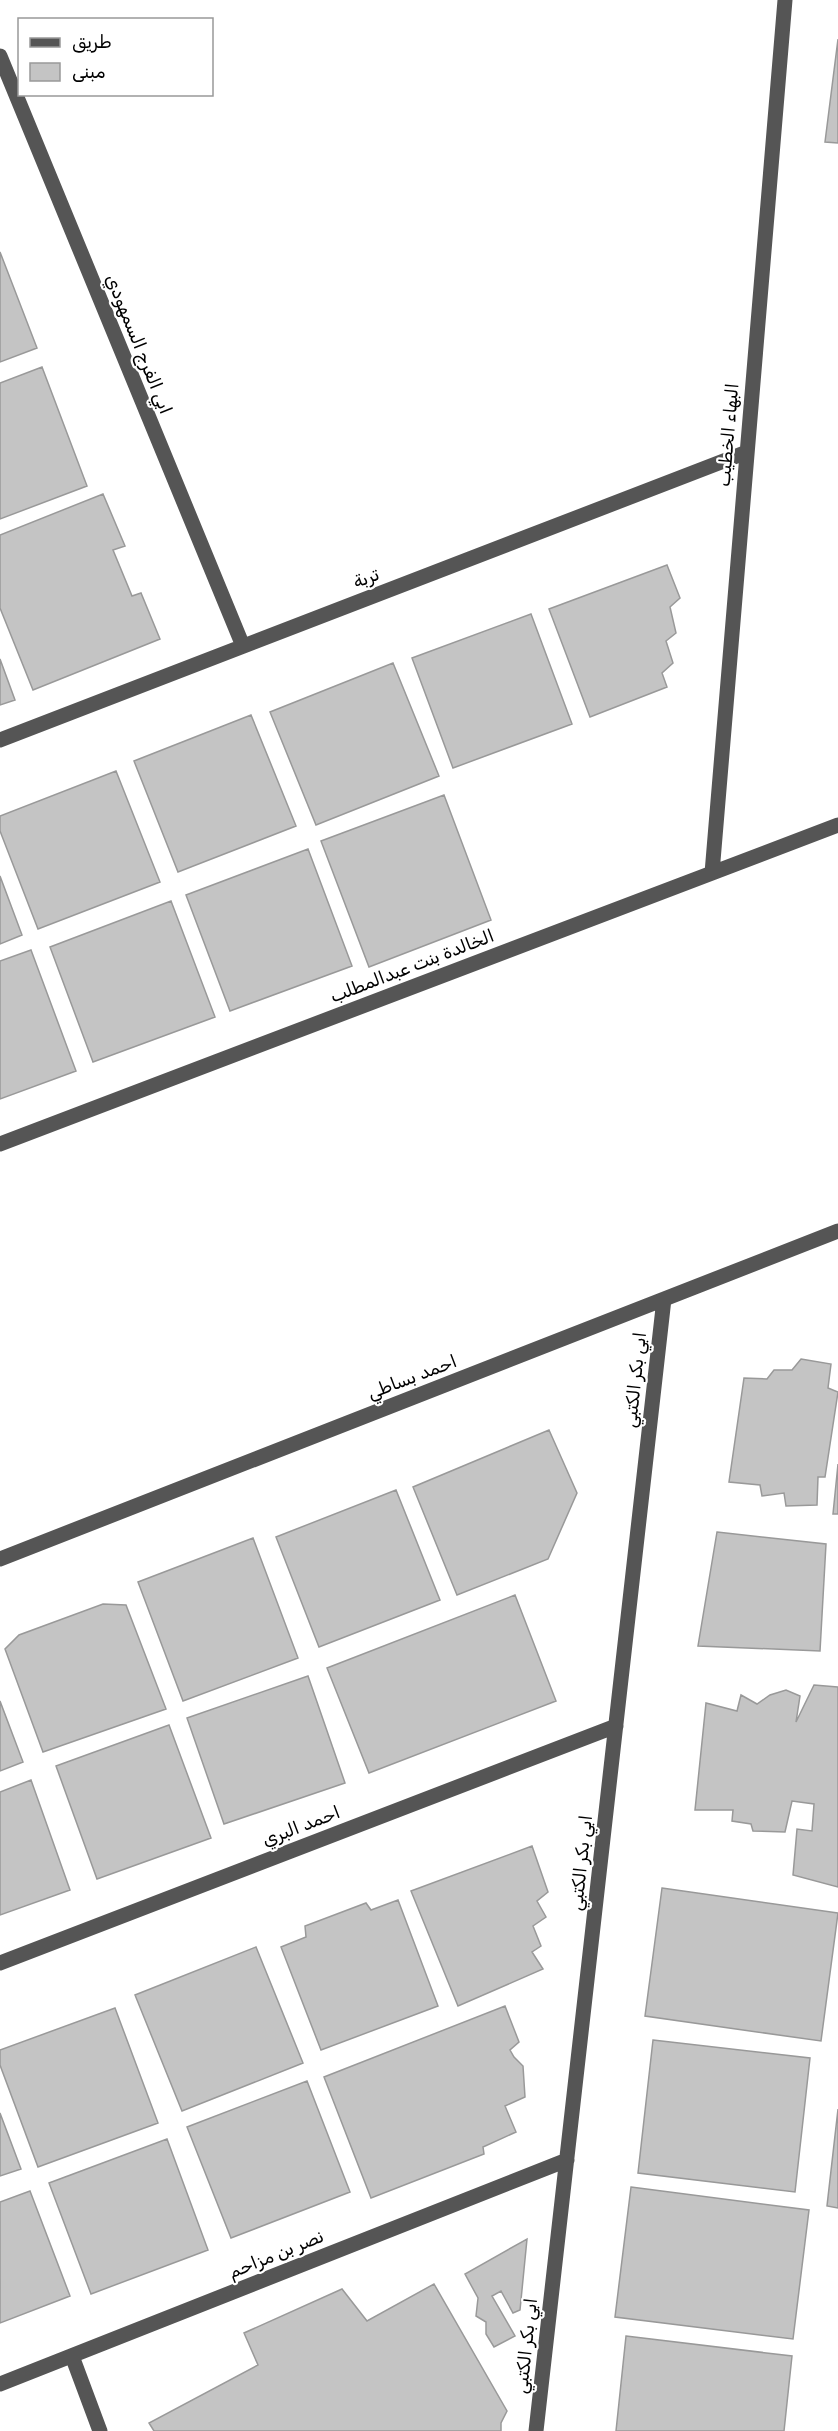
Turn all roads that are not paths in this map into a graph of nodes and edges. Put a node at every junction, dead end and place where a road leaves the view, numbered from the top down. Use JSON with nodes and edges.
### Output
{"nodes":[{"id":1,"x":784,"y":0,"type":"edge"},
{"id":2,"x":0,"y":56,"type":"edge"},
{"id":3,"x":747,"y":452,"type":"junction"},
{"id":4,"x":243,"y":646,"type":"junction"},
{"id":5,"x":0,"y":740,"type":"edge"},
{"id":6,"x":838,"y":825,"type":"edge"},
{"id":7,"x":712,"y":873,"type":"junction"},
{"id":8,"x":0,"y":1144,"type":"edge"},
{"id":9,"x":838,"y":1231,"type":"edge"},
{"id":10,"x":664,"y":1299,"type":"junction"},
{"id":11,"x":0,"y":1559,"type":"edge"},
{"id":12,"x":616,"y":1726,"type":"junction"},
{"id":13,"x":0,"y":1963,"type":"edge"},
{"id":14,"x":567,"y":2160,"type":"junction"},
{"id":15,"x":72,"y":2356,"type":"junction"},
{"id":16,"x":0,"y":2384,"type":"edge"},
{"id":17,"x":100,"y":2431,"type":"edge"},
{"id":18,"x":536,"y":2431,"type":"edge"}],
"edges":[{"from":1,"to":3,"type":"street","name":"البهاء الخطيب"},
{"from":2,"to":4,"type":"street","name":"ابي الفرج السمهودي"},
{"from":3,"to":4,"type":"street","name":"تربة"},
{"from":3,"to":7,"type":"street","name":"البهاء الخطيب"},
{"from":4,"to":5,"type":"street","name":"تربة"},
{"from":6,"to":7,"type":"street","name":"الخالدة بنت عبدالمطلب"},
{"from":7,"to":8,"type":"street","name":"الخالدة بنت عبدالمطلب"},
{"from":9,"to":10,"type":"street","name":"احمد بساطي"},
{"from":10,"to":11,"type":"street","name":"احمد بساطي"},
{"from":10,"to":12,"type":"street","name":"ابي بكر الكتبي"},
{"from":12,"to":13,"type":"street","name":"احمد البري"},
{"from":12,"to":14,"type":"street","name":"ابي بكر الكتبي"},
{"from":14,"to":15,"type":"street","name":"نصر بن مزاحم"},
{"from":14,"to":18,"type":"street","name":"ابي بكر الكتبي"},
{"from":15,"to":16,"type":"street","name":"نصر بن مزاحم"},
{"from":15,"to":17,"type":"street"}]}
